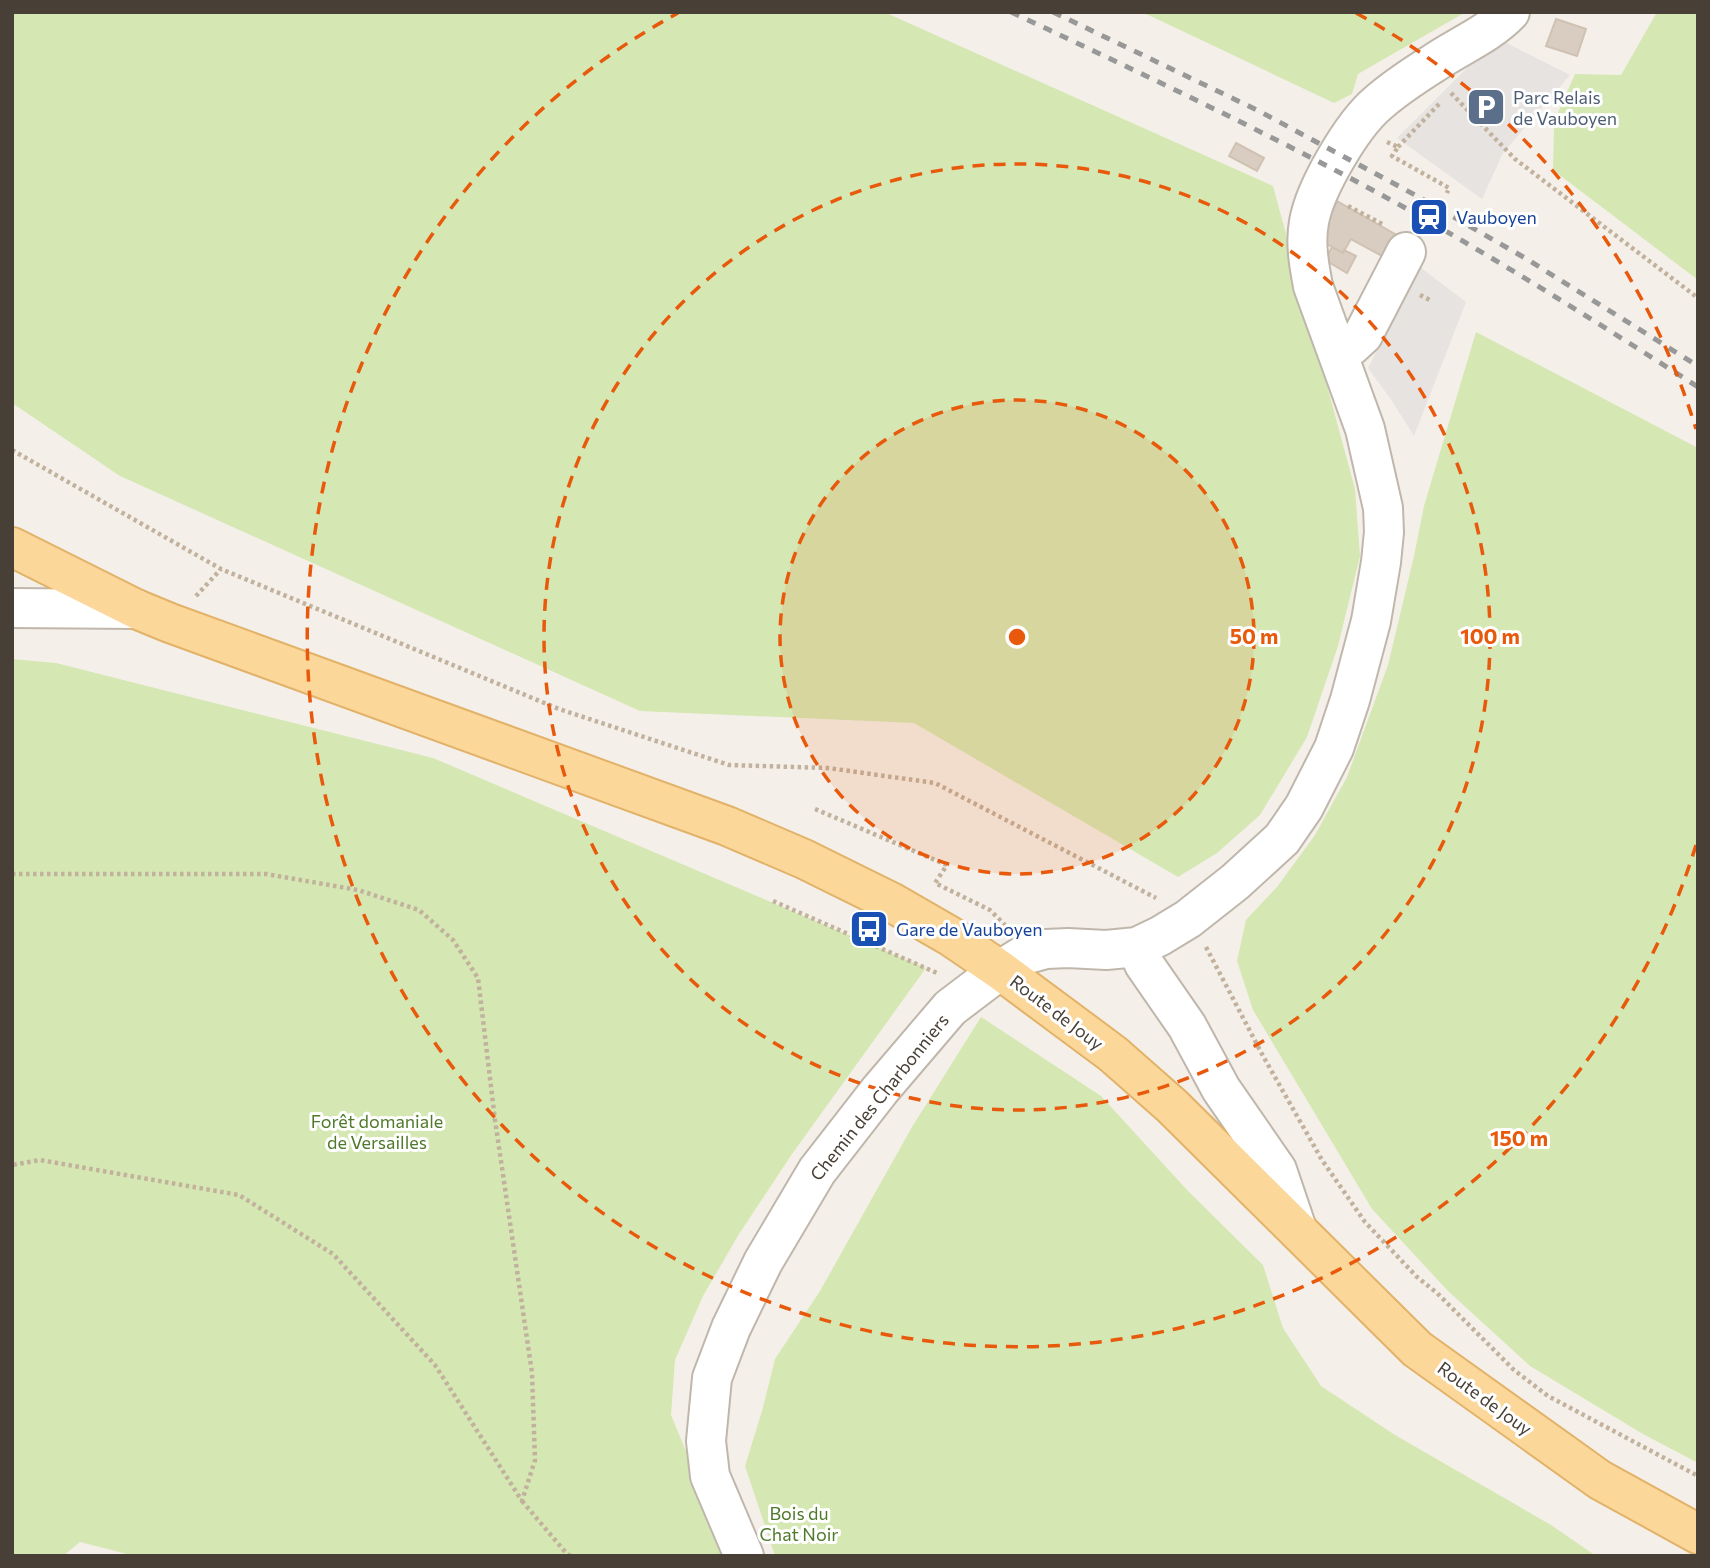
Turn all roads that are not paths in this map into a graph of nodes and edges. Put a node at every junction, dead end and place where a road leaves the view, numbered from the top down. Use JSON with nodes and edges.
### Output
{"nodes":[{"id":1,"x":1510,"y":12,"type":"edge"},
{"id":2,"x":1406,"y":252,"type":"dead end"},
{"id":3,"x":1338,"y":352,"type":"junction"},
{"id":4,"x":12,"y":547,"type":"edge"},
{"id":5,"x":12,"y":608,"type":"edge"},
{"id":6,"x":136,"y":608,"type":"junction"},
{"id":7,"x":1137,"y":947,"type":"junction"},
{"id":8,"x":986,"y":980,"type":"junction"},
{"id":9,"x":1297,"y":1229,"type":"junction"},
{"id":10,"x":1698,"y":1534,"type":"edge"},
{"id":11,"x":744,"y":1556,"type":"edge"}],
"edges":[{"from":1,"to":3,"type":"street","name":"Chemin des Charbonniers"},
{"from":2,"to":3,"type":"street"},
{"from":3,"to":7,"type":"street","name":"Chemin des Charbonniers"},
{"from":4,"to":6,"type":"main road","name":"Route de Jouy"},
{"from":5,"to":6,"type":"street"},
{"from":6,"to":8,"type":"main road","name":"Route de Jouy"},
{"from":7,"to":8,"type":"street","name":"Chemin des Charbonniers"},
{"from":7,"to":9,"type":"street","name":"Route de Jouy"},
{"from":8,"to":9,"type":"main road","name":"Route de Jouy"},
{"from":8,"to":11,"type":"street","name":"Chemin des Charbonniers"},
{"from":9,"to":10,"type":"main road","name":"Route de Jouy"}]}
